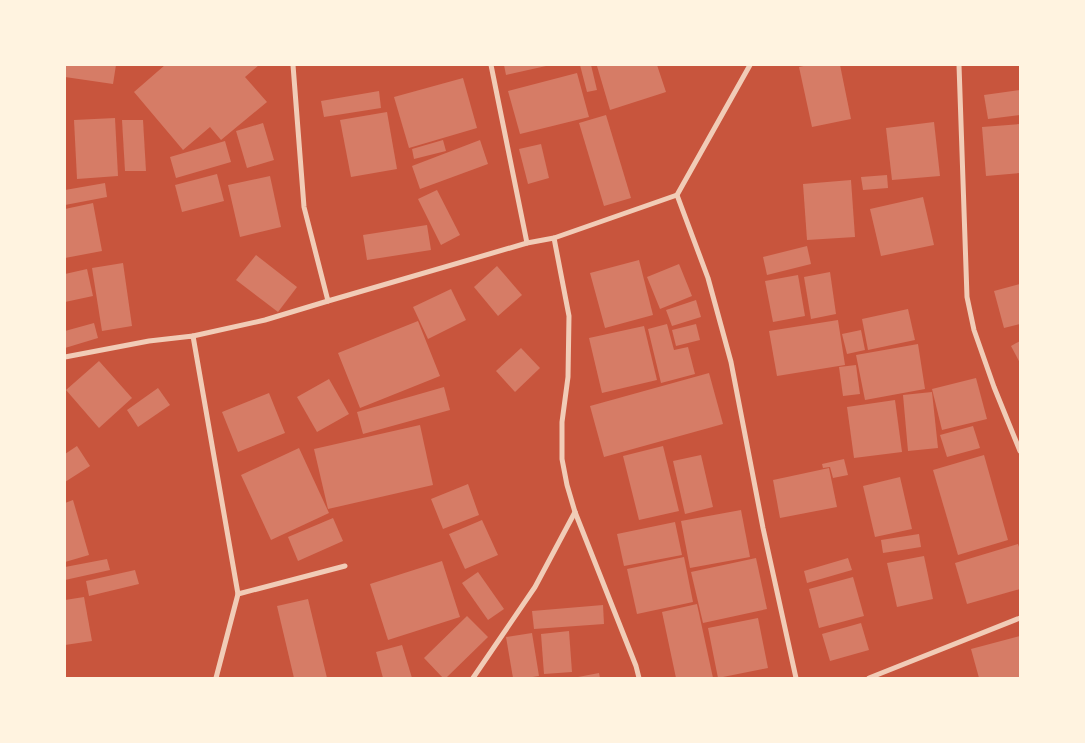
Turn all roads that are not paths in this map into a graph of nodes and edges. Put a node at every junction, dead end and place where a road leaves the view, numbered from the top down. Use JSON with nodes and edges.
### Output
{"nodes":[{"id":1,"x":293,"y":65,"type":"edge"},
{"id":2,"x":491,"y":65,"type":"edge"},
{"id":3,"x":750,"y":65,"type":"edge"},
{"id":4,"x":959,"y":65,"type":"edge"},
{"id":5,"x":677,"y":195,"type":"junction"},
{"id":6,"x":554,"y":238,"type":"junction"},
{"id":7,"x":527,"y":243,"type":"junction"},
{"id":8,"x":328,"y":301,"type":"junction"},
{"id":9,"x":193,"y":336,"type":"junction"},
{"id":10,"x":65,"y":358,"type":"edge"},
{"id":11,"x":1020,"y":452,"type":"edge"},
{"id":12,"x":575,"y":512,"type":"junction"},
{"id":13,"x":345,"y":566,"type":"dead end"},
{"id":14,"x":238,"y":594,"type":"junction"},
{"id":15,"x":1020,"y":618,"type":"edge"},
{"id":16,"x":216,"y":678,"type":"edge"},
{"id":17,"x":472,"y":678,"type":"edge"},
{"id":18,"x":639,"y":678,"type":"edge"},
{"id":19,"x":796,"y":678,"type":"edge"},
{"id":20,"x":869,"y":678,"type":"edge"}],
"edges":[{"from":1,"to":8,"type":"street"},
{"from":2,"to":7,"type":"street"},
{"from":3,"to":5,"type":"street"},
{"from":4,"to":11,"type":"street"},
{"from":5,"to":6,"type":"street"},
{"from":5,"to":19,"type":"street"},
{"from":6,"to":7,"type":"street"},
{"from":6,"to":12,"type":"street"},
{"from":7,"to":8,"type":"street"},
{"from":8,"to":9,"type":"street"},
{"from":9,"to":10,"type":"street"},
{"from":9,"to":14,"type":"street"},
{"from":12,"to":17,"type":"street"},
{"from":12,"to":18,"type":"street"},
{"from":13,"to":14,"type":"street"},
{"from":14,"to":16,"type":"street"},
{"from":15,"to":20,"type":"street"}]}
